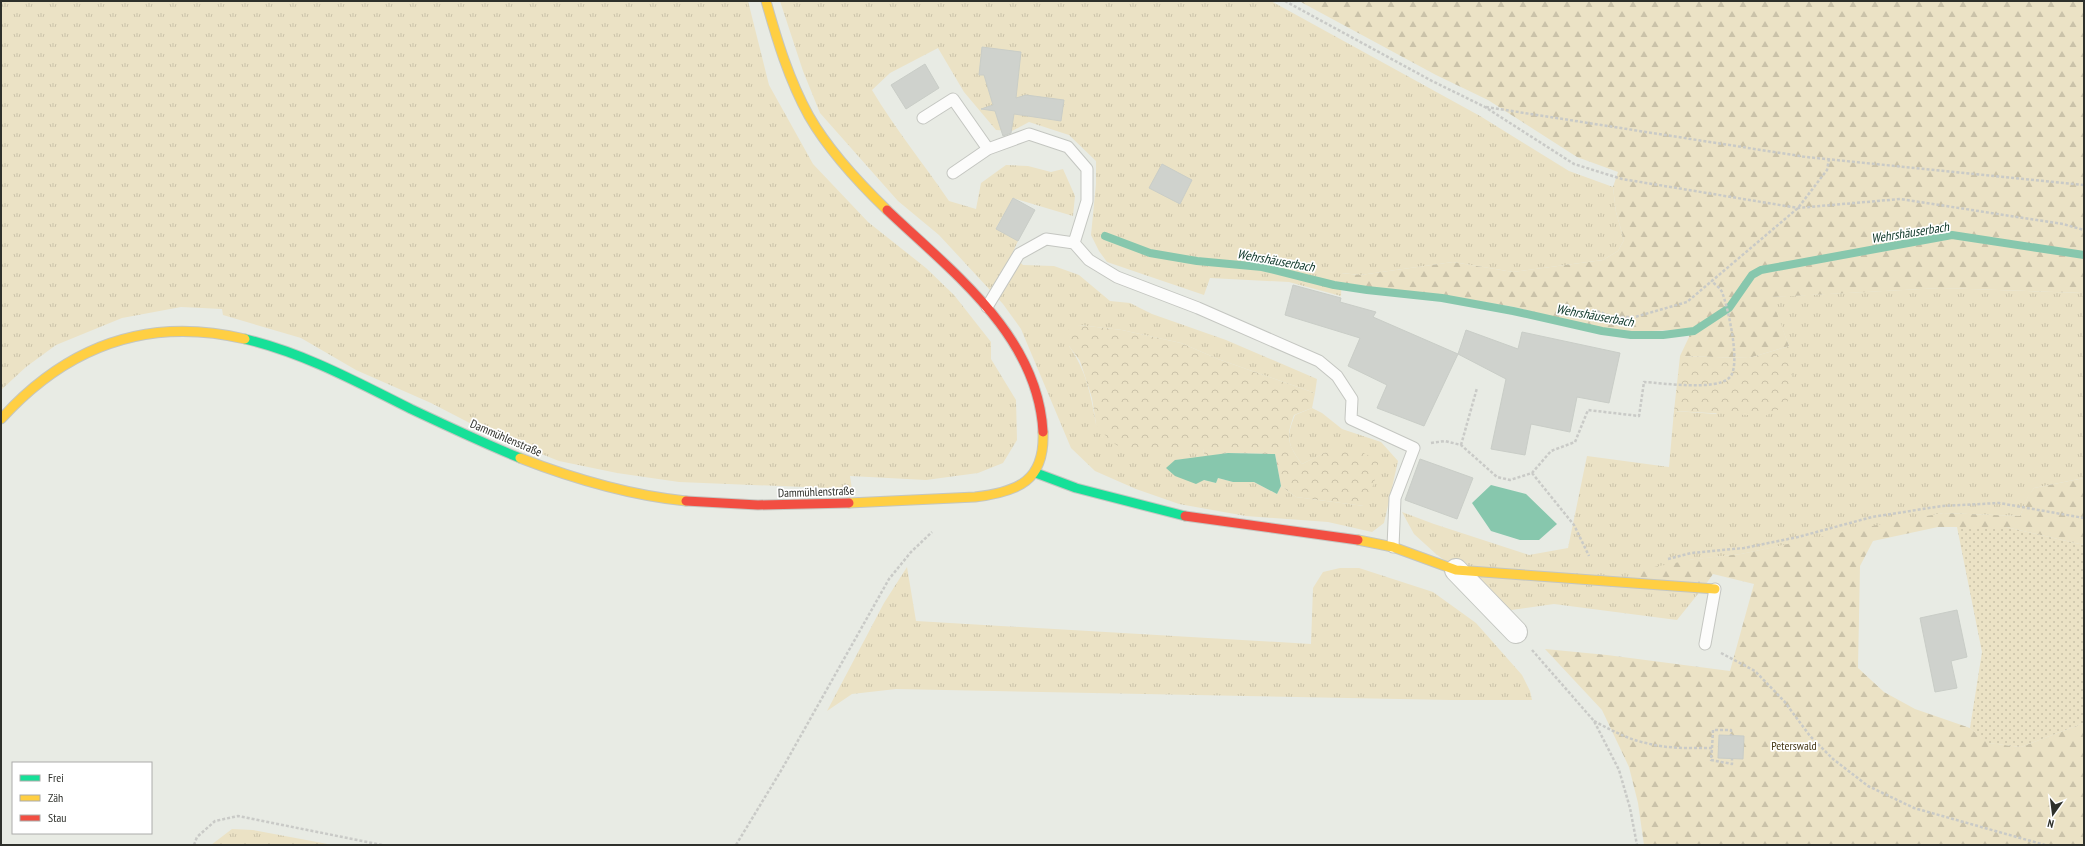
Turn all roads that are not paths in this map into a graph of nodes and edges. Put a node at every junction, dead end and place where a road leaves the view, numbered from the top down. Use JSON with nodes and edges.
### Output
{"nodes":[{"id":1,"x":766,"y":1,"type":"edge"},
{"id":2,"x":923,"y":118,"type":"dead end"},
{"id":3,"x":988,"y":149,"type":"junction"},
{"id":4,"x":953,"y":173,"type":"dead end"},
{"id":5,"x":1074,"y":243,"type":"junction"},
{"id":6,"x":987,"y":307,"type":"junction"},
{"id":7,"x":1,"y":419,"type":"edge"},
{"id":8,"x":1036,"y":473,"type":"junction"},
{"id":9,"x":1393,"y":547,"type":"junction"},
{"id":10,"x":1456,"y":570,"type":"junction"},
{"id":11,"x":1715,"y":589,"type":"joint"},
{"id":12,"x":1516,"y":632,"type":"road end"},
{"id":13,"x":1705,"y":644,"type":"road end"}],
"edges":[{"from":1,"to":6,"type":"street"},
{"from":2,"to":3,"type":"lane"},
{"from":3,"to":4,"type":"lane"},
{"from":3,"to":5,"type":"lane"},
{"from":5,"to":6,"type":"lane"},
{"from":5,"to":9,"type":"lane"},
{"from":6,"to":8,"type":"street"},
{"from":7,"to":8,"type":"street","name":"Dammühlenstraße"},
{"from":8,"to":9,"type":"street"},
{"from":9,"to":10,"type":"street"},
{"from":10,"to":11,"type":"street"},
{"from":10,"to":12,"type":"street"},
{"from":11,"to":13,"type":"lane"}]}
